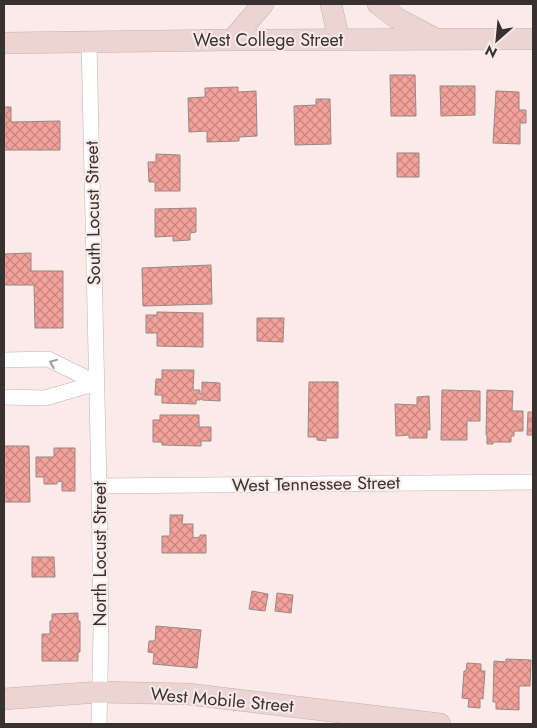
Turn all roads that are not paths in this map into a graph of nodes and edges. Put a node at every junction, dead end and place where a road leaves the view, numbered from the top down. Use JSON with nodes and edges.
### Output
{"nodes":[{"id":1,"x":263,"y":4,"type":"edge"},
{"id":2,"x":331,"y":4,"type":"edge"},
{"id":3,"x":378,"y":4,"type":"edge"},
{"id":4,"x":434,"y":38,"type":"junction"},
{"id":5,"x":533,"y":39,"type":"edge"},
{"id":6,"x":232,"y":40,"type":"junction"},
{"id":7,"x":340,"y":40,"type":"junction"},
{"id":8,"x":4,"y":42,"type":"edge"},
{"id":9,"x":89,"y":42,"type":"junction"},
{"id":10,"x":4,"y":360,"type":"edge"},
{"id":11,"x":97,"y":383,"type":"junction"},
{"id":12,"x":4,"y":397,"type":"edge"},
{"id":13,"x":533,"y":482,"type":"edge"},
{"id":14,"x":99,"y":486,"type":"junction"},
{"id":15,"x":99,"y":692,"type":"junction"},
{"id":16,"x":4,"y":699,"type":"edge"},
{"id":17,"x":99,"y":724,"type":"edge"},
{"id":18,"x":439,"y":724,"type":"edge"}],
"edges":[{"from":1,"to":6,"type":"street"},
{"from":2,"to":7,"type":"street"},
{"from":3,"to":4,"type":"street"},
{"from":4,"to":5,"type":"street","name":"West College Street"},
{"from":4,"to":7,"type":"street","name":"West College Street"},
{"from":6,"to":7,"type":"street","name":"West College Street"},
{"from":6,"to":9,"type":"street","name":"West College Street"},
{"from":8,"to":9,"type":"street","name":"West College Street"},
{"from":9,"to":11,"type":"street","name":"South Locust Street"},
{"from":11,"to":10,"type":"street","one_way":true},
{"from":11,"to":12,"type":"street"},
{"from":11,"to":14,"type":"street","name":"North Locust Street"},
{"from":13,"to":14,"type":"street","name":"West Tennessee Street"},
{"from":14,"to":15,"type":"street","name":"North Locust Street"},
{"from":15,"to":16,"type":"street","name":"West Mobile Street"},
{"from":15,"to":17,"type":"street","name":"North Locust Street"},
{"from":15,"to":18,"type":"street","name":"West Mobile Street"}]}
